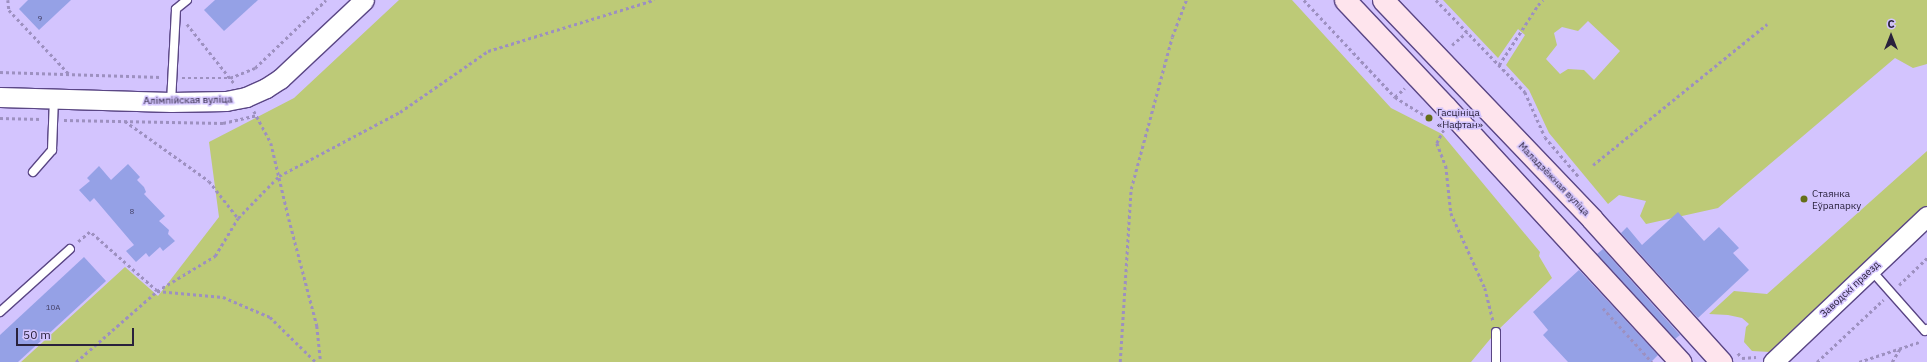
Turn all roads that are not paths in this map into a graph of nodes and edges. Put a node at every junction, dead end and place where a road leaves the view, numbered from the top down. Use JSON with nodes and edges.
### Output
{"nodes":[{"id":1,"x":187,"y":0,"type":"edge"},
{"id":2,"x":364,"y":0,"type":"edge"},
{"id":3,"x":1345,"y":0,"type":"edge"},
{"id":4,"x":1383,"y":0,"type":"edge"},
{"id":5,"x":0,"y":97,"type":"edge"},
{"id":6,"x":54,"y":99,"type":"junction"},
{"id":7,"x":171,"y":102,"type":"junction"},
{"id":8,"x":33,"y":172,"type":"dead end"},
{"id":9,"x":1927,"y":216,"type":"edge"},
{"id":10,"x":70,"y":249,"type":"road end"},
{"id":11,"x":1871,"y":270,"type":"junction"},
{"id":12,"x":0,"y":312,"type":"edge"},
{"id":13,"x":1926,"y":331,"type":"edge"},
{"id":14,"x":1496,"y":332,"type":"road end"},
{"id":15,"x":1722,"y":354,"type":"edge"},
{"id":16,"x":1767,"y":360,"type":"edge"},
{"id":17,"x":1496,"y":362,"type":"edge"},
{"id":18,"x":1680,"y":362,"type":"edge"}],
"edges":[{"from":1,"to":7,"type":"lane"},
{"from":2,"to":7,"type":"street","name":"Алімпійская вуліца"},
{"from":3,"to":18,"type":"main road"},
{"from":4,"to":15,"type":"main road","name":"Маладзёжная вуліца"},
{"from":5,"to":6,"type":"street","name":"Алімпійская вуліца"},
{"from":6,"to":7,"type":"street","name":"Алімпійская вуліца"},
{"from":6,"to":8,"type":"lane"},
{"from":9,"to":11,"type":"street","name":"Заводскі праезд"},
{"from":10,"to":12,"type":"lane"},
{"from":11,"to":13,"type":"lane"},
{"from":11,"to":16,"type":"street","name":"Заводскі праезд"},
{"from":14,"to":17,"type":"lane"}]}
